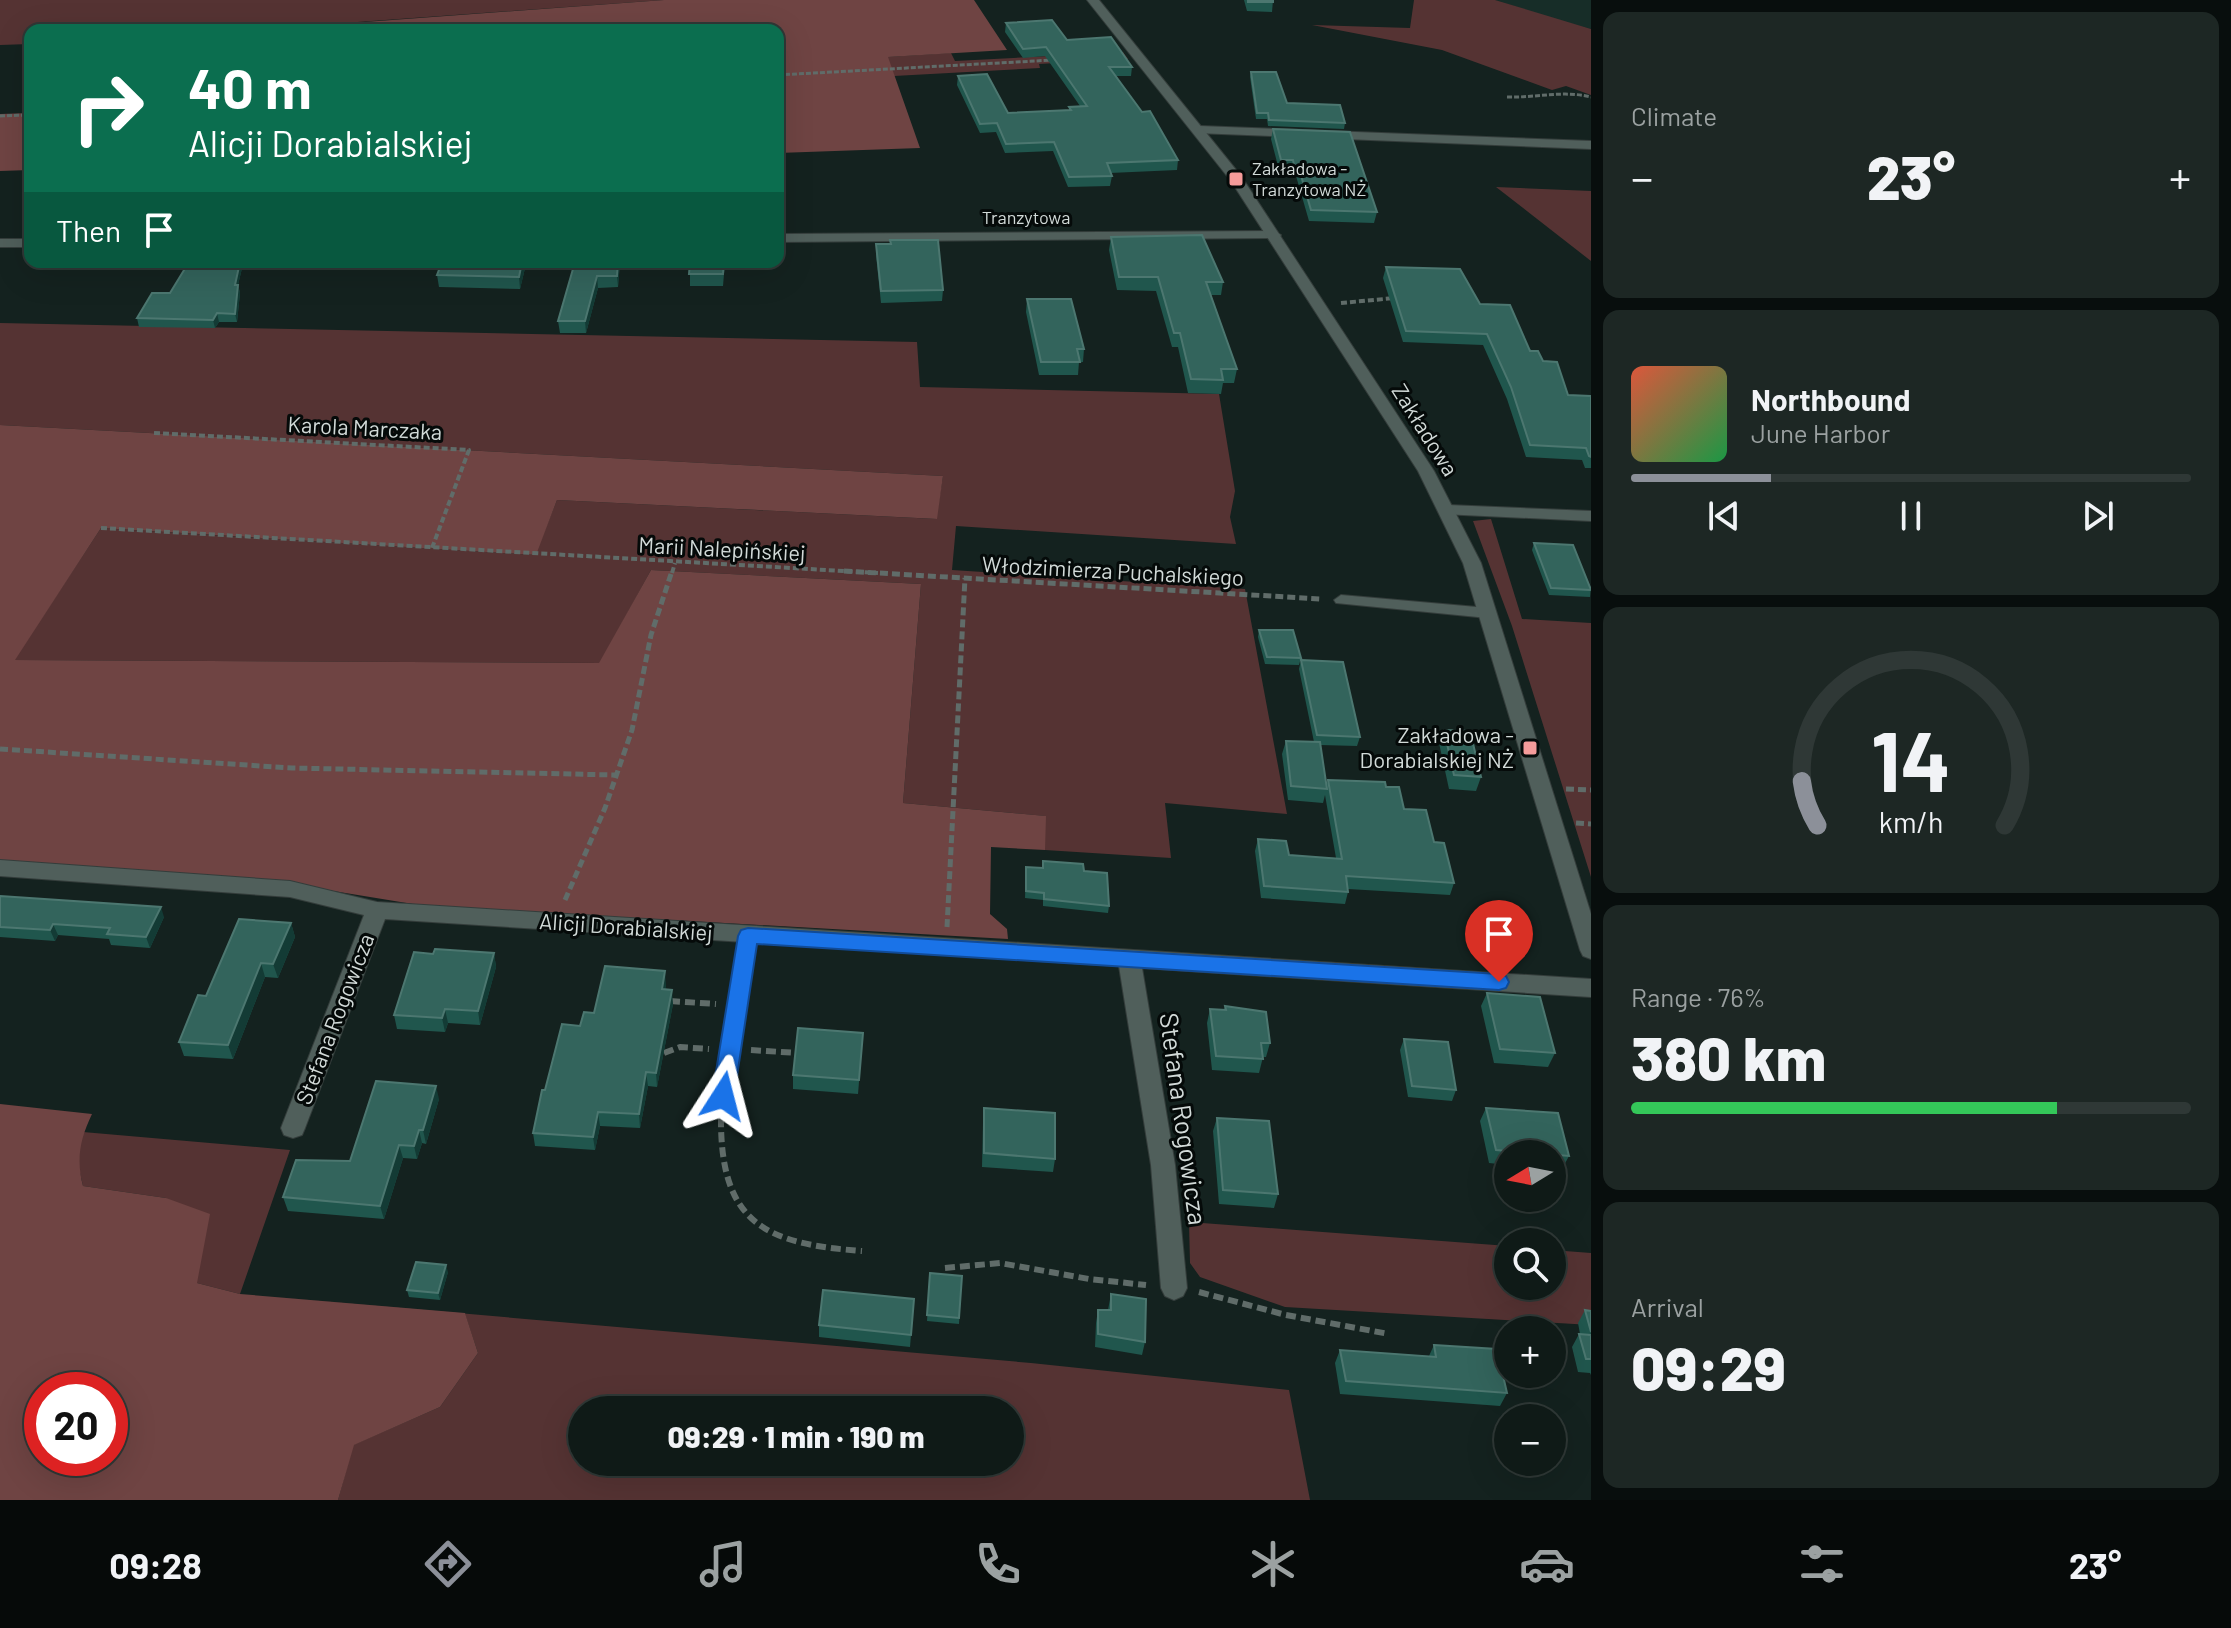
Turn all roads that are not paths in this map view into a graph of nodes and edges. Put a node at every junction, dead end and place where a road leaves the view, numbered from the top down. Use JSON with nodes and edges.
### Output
{"nodes":[{"id":1,"x":1093,"y":0,"type":"edge"},
{"id":2,"x":1200,"y":130,"type":"junction"},
{"id":3,"x":1591,"y":145,"type":"edge"},
{"id":4,"x":1274,"y":235,"type":"junction"},
{"id":5,"x":784,"y":238,"type":"edge"},
{"id":6,"x":0,"y":243,"type":"edge"},
{"id":7,"x":24,"y":243,"type":"edge"},
{"id":8,"x":1448,"y":510,"type":"junction"},
{"id":9,"x":1591,"y":516,"type":"edge"},
{"id":10,"x":1334,"y":600,"type":"road end"},
{"id":11,"x":1488,"y":613,"type":"junction"},
{"id":12,"x":0,"y":868,"type":"edge"},
{"id":13,"x":377,"y":910,"type":"junction"},
{"id":14,"x":748,"y":936,"type":"junction"},
{"id":15,"x":1591,"y":950,"type":"edge"},
{"id":16,"x":1129,"y":959,"type":"junction"},
{"id":17,"x":1591,"y":988,"type":"edge"},
{"id":18,"x":723,"y":1096,"type":"road end"},
{"id":19,"x":293,"y":1128,"type":"dead end"},
{"id":20,"x":1174,"y":1288,"type":"dead end"}],
"edges":[{"from":1,"to":2,"type":"street","name":"Zakładowa"},
{"from":2,"to":3,"type":"street"},
{"from":2,"to":4,"type":"street","name":"Zakładowa"},
{"from":4,"to":5,"type":"street","name":"Tranzytowa"},
{"from":4,"to":8,"type":"street","name":"Zakładowa"},
{"from":6,"to":7,"type":"street"},
{"from":8,"to":9,"type":"street"},
{"from":8,"to":11,"type":"street","name":"Zakładowa"},
{"from":10,"to":11,"type":"lane"},
{"from":11,"to":15,"type":"street","name":"Zakładowa"},
{"from":12,"to":13,"type":"street","name":"Alicji Dorabialskiej"},
{"from":13,"to":14,"type":"street","name":"Alicji Dorabialskiej"},
{"from":13,"to":19,"type":"street","name":"Stefana Rogowicza"},
{"from":14,"to":16,"type":"street","name":"Alicji Dorabialskiej"},
{"from":14,"to":18,"type":"lane"},
{"from":16,"to":17,"type":"street","name":"Alicji Dorabialskiej"},
{"from":16,"to":20,"type":"street","name":"Stefana Rogowicza"}]}
